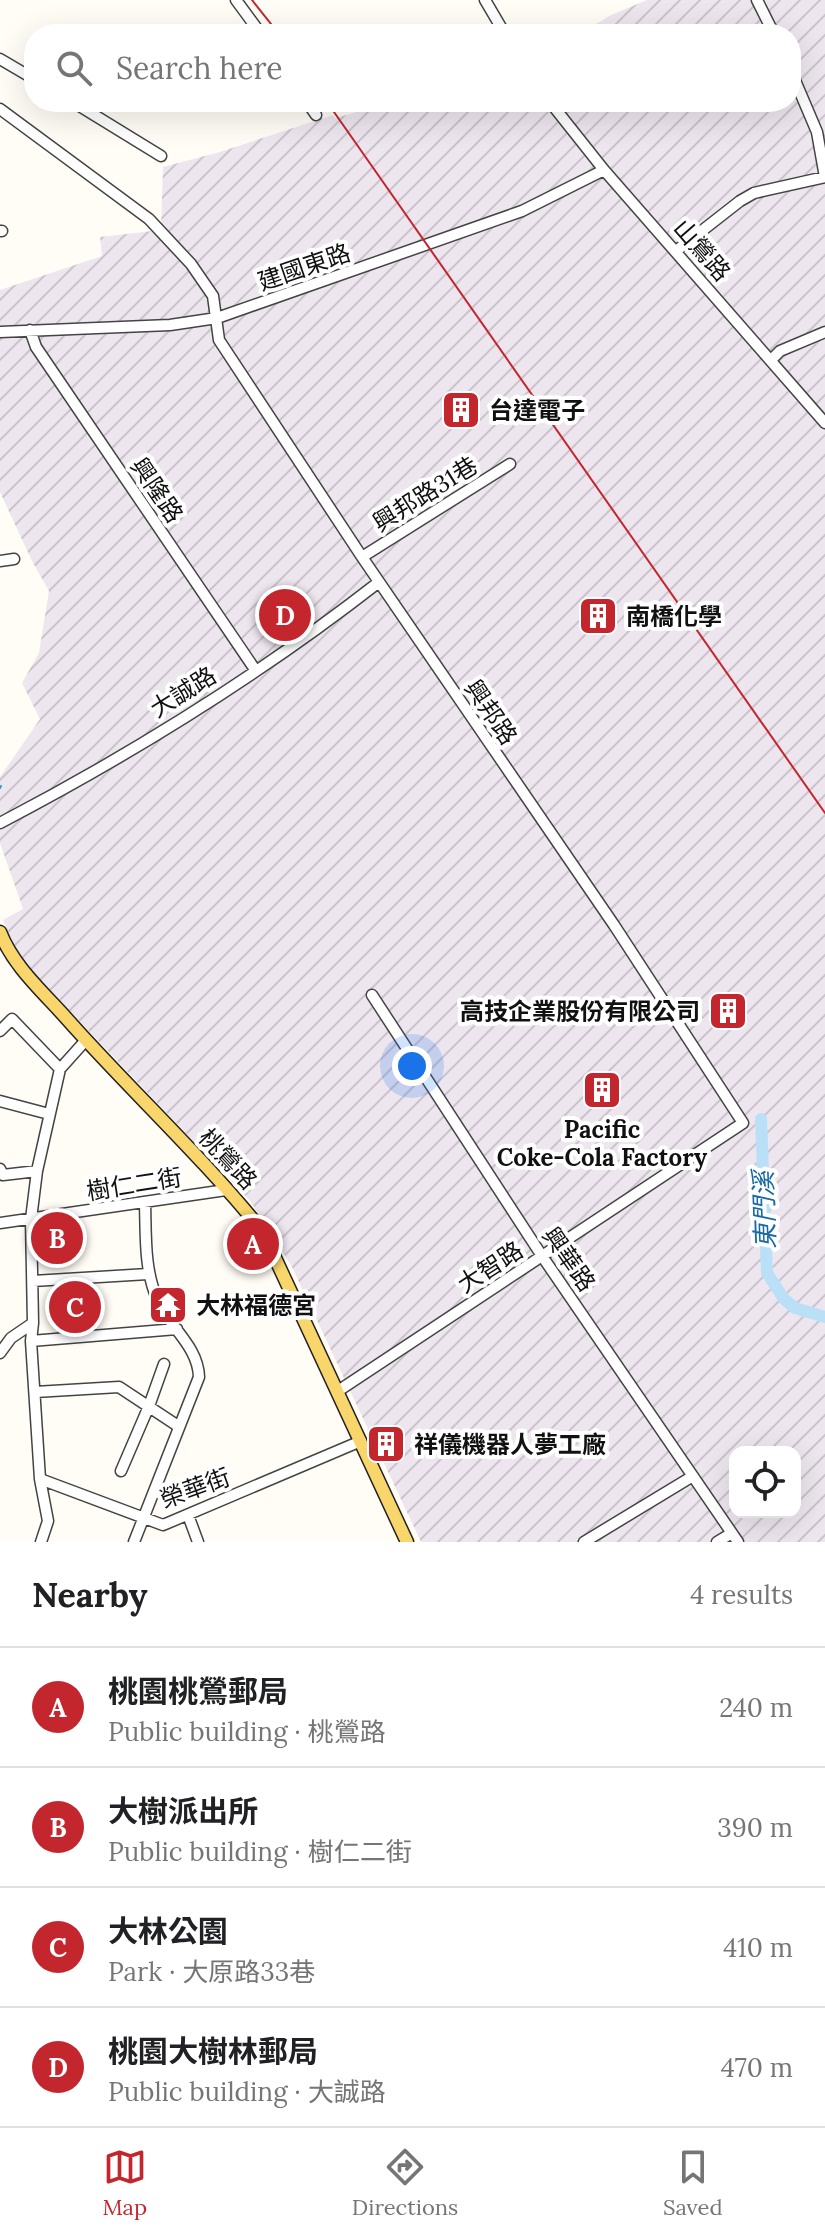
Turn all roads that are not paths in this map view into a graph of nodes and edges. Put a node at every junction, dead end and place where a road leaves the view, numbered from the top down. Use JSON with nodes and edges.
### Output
{"nodes":[{"id":1,"x":485,"y":0,"type":"edge"},
{"id":2,"x":757,"y":0,"type":"edge"},
{"id":3,"x":239,"y":4,"type":"edge"},
{"id":4,"x":254,"y":24,"type":"edge"},
{"id":5,"x":499,"y":24,"type":"edge"},
{"id":6,"x":769,"y":24,"type":"edge"},
{"id":7,"x":0,"y":59,"type":"edge"},
{"id":8,"x":24,"y":73,"type":"edge"},
{"id":9,"x":801,"y":94,"type":"edge"},
{"id":10,"x":0,"y":109,"type":"edge"},
{"id":11,"x":89,"y":112,"type":"edge"},
{"id":12,"x":314,"y":112,"type":"edge"},
{"id":13,"x":558,"y":112,"type":"edge"},
{"id":14,"x":316,"y":115,"type":"dead end"},
{"id":15,"x":161,"y":156,"type":"dead end"},
{"id":16,"x":604,"y":170,"type":"junction"},
{"id":17,"x":676,"y":251,"type":"junction"},
{"id":18,"x":217,"y":318,"type":"junction"},
{"id":19,"x":30,"y":330,"type":"junction"},
{"id":20,"x":0,"y":332,"type":"edge"},
{"id":21,"x":825,"y":332,"type":"edge"},
{"id":22,"x":771,"y":360,"type":"junction"},
{"id":23,"x":825,"y":423,"type":"edge"},
{"id":24,"x":510,"y":464,"type":"dead end"},
{"id":25,"x":362,"y":557,"type":"junction"},
{"id":26,"x":14,"y":559,"type":"dead end"},
{"id":27,"x":0,"y":561,"type":"edge"},
{"id":28,"x":379,"y":582,"type":"junction"},
{"id":29,"x":256,"y":671,"type":"junction"},
{"id":30,"x":0,"y":823,"type":"edge"},
{"id":31,"x":0,"y":932,"type":"edge"},
{"id":32,"x":4,"y":952,"type":"edge"},
{"id":33,"x":372,"y":995,"type":"dead end"},
{"id":34,"x":0,"y":1031,"type":"edge"},
{"id":35,"x":86,"y":1040,"type":"junction"},
{"id":36,"x":60,"y":1069,"type":"junction"},
{"id":37,"x":0,"y":1101,"type":"edge"},
{"id":38,"x":49,"y":1114,"type":"junction"},
{"id":39,"x":743,"y":1123,"type":"joint"},
{"id":40,"x":0,"y":1169,"type":"edge"},
{"id":41,"x":37,"y":1171,"type":"junction"},
{"id":42,"x":226,"y":1190,"type":"junction"},
{"id":43,"x":145,"y":1202,"type":"junction"},
{"id":44,"x":31,"y":1219,"type":"junction"},
{"id":45,"x":0,"y":1223,"type":"edge"},
{"id":46,"x":542,"y":1256,"type":"junction"},
{"id":47,"x":148,"y":1274,"type":"junction"},
{"id":48,"x":33,"y":1281,"type":"junction"},
{"id":49,"x":33,"y":1323,"type":"junction"},
{"id":50,"x":177,"y":1329,"type":"junction"},
{"id":51,"x":31,"y":1341,"type":"junction"},
{"id":52,"x":0,"y":1353,"type":"edge"},
{"id":53,"x":164,"y":1364,"type":"dead end"},
{"id":54,"x":338,"y":1391,"type":"junction"},
{"id":55,"x":35,"y":1392,"type":"junction"},
{"id":56,"x":149,"y":1406,"type":"junction"},
{"id":57,"x":178,"y":1426,"type":"junction"},
{"id":58,"x":361,"y":1441,"type":"junction"},
{"id":59,"x":121,"y":1471,"type":"dead end"},
{"id":60,"x":693,"y":1476,"type":"junction"},
{"id":61,"x":40,"y":1479,"type":"junction"},
{"id":62,"x":188,"y":1515,"type":"junction"},
{"id":63,"x":143,"y":1519,"type":"junction"},
{"id":64,"x":735,"y":1538,"type":"edge"},
{"id":65,"x":41,"y":1542,"type":"edge"},
{"id":66,"x":134,"y":1542,"type":"edge"},
{"id":67,"x":198,"y":1542,"type":"edge"},
{"id":68,"x":407,"y":1542,"type":"edge"},
{"id":69,"x":584,"y":1542,"type":"edge"},
{"id":70,"x":717,"y":1542,"type":"edge"}],
"edges":[{"from":1,"to":5,"type":"street"},
{"from":2,"to":6,"type":"street"},
{"from":3,"to":4,"type":"street"},
{"from":7,"to":8,"type":"street"},
{"from":9,"to":17,"type":"street"},
{"from":10,"to":18,"type":"street","name":"興邦路"},
{"from":11,"to":15,"type":"street"},
{"from":12,"to":14,"type":"street"},
{"from":13,"to":16,"type":"street","name":"山鶯路"},
{"from":16,"to":17,"type":"street","name":"山鶯路"},
{"from":16,"to":18,"type":"street","name":"建國東路"},
{"from":17,"to":22,"type":"street","name":"山鶯路"},
{"from":18,"to":19,"type":"street","name":"建國東路"},
{"from":18,"to":25,"type":"street","name":"興邦路"},
{"from":19,"to":20,"type":"street","name":"建國東路"},
{"from":19,"to":29,"type":"street","name":"興隆路"},
{"from":21,"to":22,"type":"street"},
{"from":22,"to":23,"type":"street","name":"山鶯路"},
{"from":24,"to":25,"type":"street","name":"興邦路31巷"},
{"from":25,"to":28,"type":"street","name":"興邦路"},
{"from":26,"to":27,"type":"street"},
{"from":28,"to":29,"type":"street","name":"大誠路"},
{"from":28,"to":39,"type":"street","name":"興邦路"},
{"from":29,"to":30,"type":"street","name":"大誠路"},
{"from":31,"to":32,"type":"main road","name":"桃鶯路"},
{"from":32,"to":35,"type":"main road","name":"桃鶯路"},
{"from":33,"to":46,"type":"street","name":"興華路"},
{"from":34,"to":36,"type":"street"},
{"from":35,"to":36,"type":"street"},
{"from":35,"to":42,"type":"main road","name":"桃鶯路"},
{"from":36,"to":38,"type":"street"},
{"from":37,"to":38,"type":"street"},
{"from":38,"to":41,"type":"street"},
{"from":39,"to":46,"type":"street","name":"大智路"},
{"from":40,"to":41,"type":"street"},
{"from":41,"to":44,"type":"street"},
{"from":42,"to":43,"type":"street","name":"樹仁二街"},
{"from":42,"to":54,"type":"main road","name":"桃鶯路"},
{"from":43,"to":44,"type":"street","name":"樹仁二街"},
{"from":43,"to":47,"type":"street"},
{"from":44,"to":45,"type":"street","name":"樹仁二街"},
{"from":44,"to":48,"type":"street"},
{"from":46,"to":54,"type":"street","name":"大智路"},
{"from":46,"to":60,"type":"street","name":"興華路"},
{"from":47,"to":48,"type":"street"},
{"from":47,"to":50,"type":"street"},
{"from":48,"to":49,"type":"street"},
{"from":49,"to":51,"type":"street"},
{"from":49,"to":52,"type":"street"},
{"from":50,"to":51,"type":"street"},
{"from":50,"to":57,"type":"street"},
{"from":51,"to":55,"type":"street"},
{"from":53,"to":56,"type":"street"},
{"from":54,"to":58,"type":"main road","name":"桃鶯路"},
{"from":55,"to":56,"type":"street"},
{"from":55,"to":61,"type":"street"},
{"from":56,"to":57,"type":"street"},
{"from":56,"to":59,"type":"street"},
{"from":57,"to":63,"type":"street"},
{"from":58,"to":62,"type":"street","name":"榮華街"},
{"from":58,"to":68,"type":"main road","name":"桃鶯路"},
{"from":60,"to":64,"type":"street","name":"興華路"},
{"from":60,"to":69,"type":"street"},
{"from":61,"to":63,"type":"street","name":"榮華街"},
{"from":61,"to":65,"type":"street"},
{"from":62,"to":63,"type":"street","name":"榮華街"},
{"from":62,"to":67,"type":"street"},
{"from":63,"to":66,"type":"street"},
{"from":64,"to":70,"type":"street"}]}
